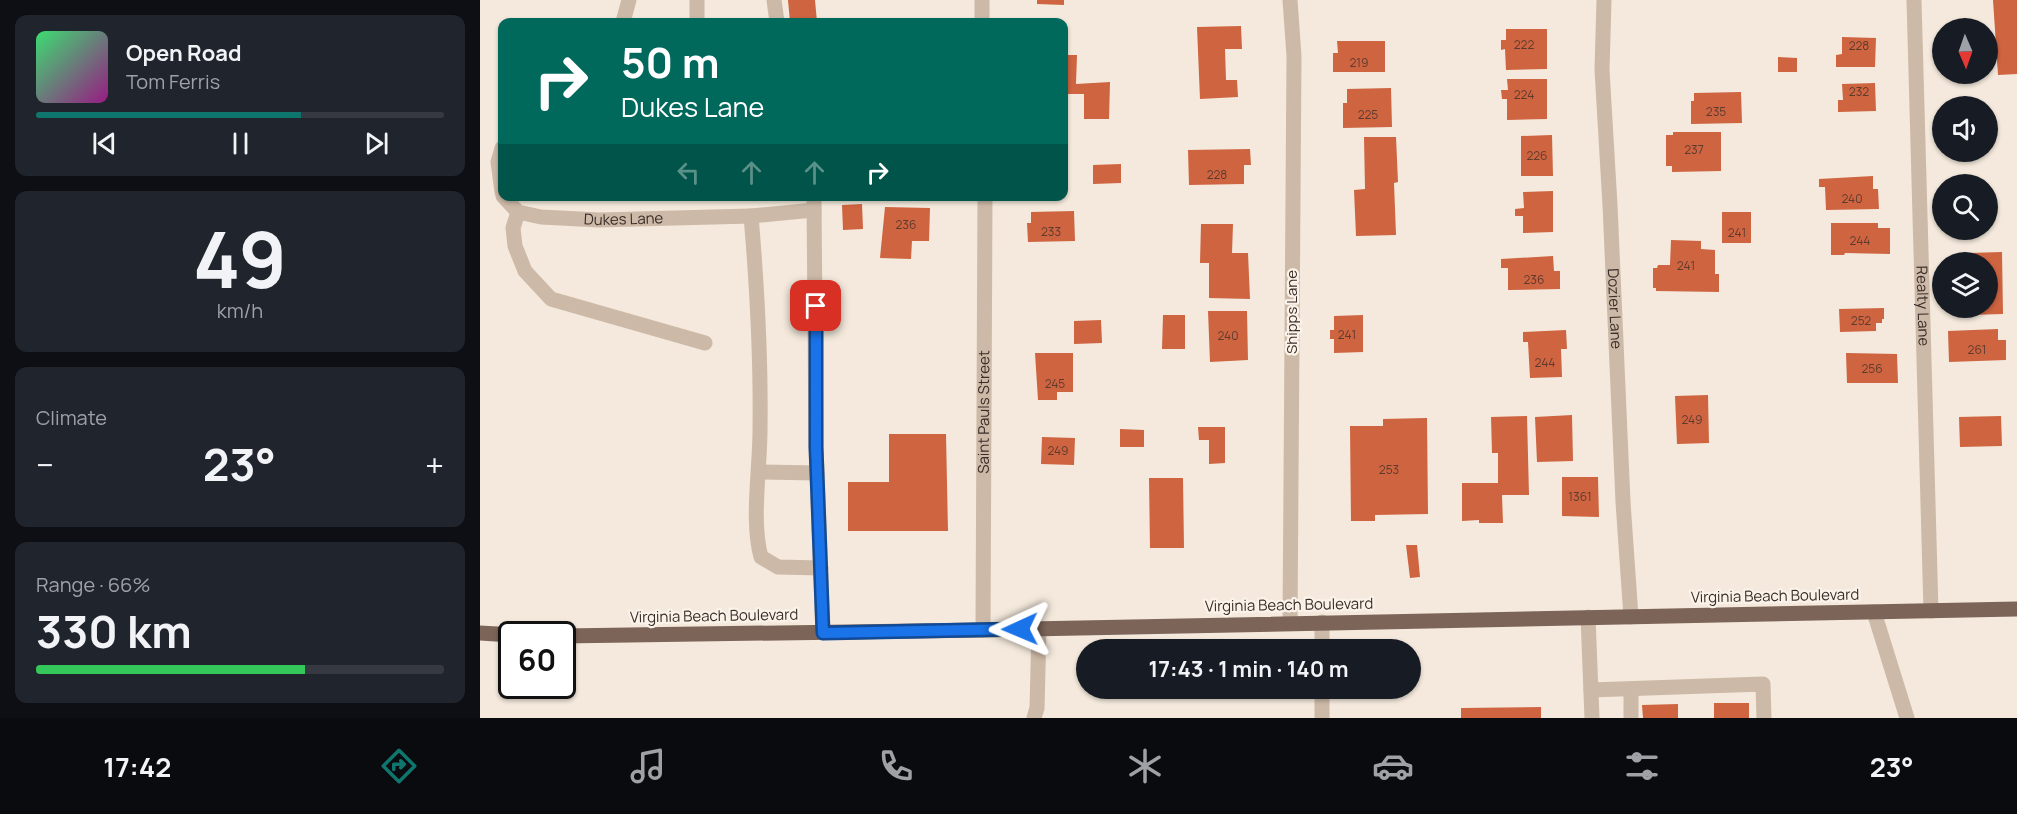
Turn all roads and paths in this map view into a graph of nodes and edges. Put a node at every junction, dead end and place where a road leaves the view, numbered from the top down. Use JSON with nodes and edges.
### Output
{"nodes":[{"id":1,"x":629,"y":0,"type":"edge"},
{"id":2,"x":697,"y":0,"type":"edge"},
{"id":3,"x":774,"y":0,"type":"edge"},
{"id":4,"x":982,"y":0,"type":"edge"},
{"id":5,"x":1290,"y":0,"type":"edge"},
{"id":6,"x":1604,"y":0,"type":"edge"},
{"id":7,"x":1914,"y":0,"type":"edge"},
{"id":8,"x":624,"y":18,"type":"edge"},
{"id":9,"x":697,"y":18,"type":"edge"},
{"id":10,"x":776,"y":18,"type":"edge"},
{"id":11,"x":982,"y":18,"type":"edge"},
{"id":12,"x":508,"y":201,"type":"edge"},
{"id":13,"x":985,"y":201,"type":"edge"},
{"id":14,"x":814,"y":203,"type":"edge"},
{"id":15,"x":518,"y":212,"type":"junction"},
{"id":16,"x":751,"y":216,"type":"junction"},
{"id":17,"x":705,"y":343,"type":"dead end"},
{"id":18,"x":760,"y":472,"type":"junction"},
{"id":19,"x":817,"y":473,"type":"junction"},
{"id":20,"x":820,"y":568,"type":"junction"},
{"id":21,"x":2017,"y":609,"type":"edge"},
{"id":22,"x":1874,"y":612,"type":"junction"},
{"id":23,"x":1930,"y":612,"type":"junction"},
{"id":24,"x":1588,"y":617,"type":"junction"},
{"id":25,"x":1630,"y":617,"type":"junction"},
{"id":26,"x":1322,"y":622,"type":"junction"},
{"id":27,"x":1290,"y":623,"type":"junction"},
{"id":28,"x":1039,"y":629,"type":"junction"},
{"id":29,"x":983,"y":630,"type":"junction"},
{"id":30,"x":480,"y":633,"type":"edge"},
{"id":31,"x":823,"y":633,"type":"junction"},
{"id":32,"x":498,"y":634,"type":"edge"},
{"id":33,"x":576,"y":636,"type":"edge"},
{"id":34,"x":1322,"y":639,"type":"edge"},
{"id":35,"x":1631,"y":689,"type":"junction"},
{"id":36,"x":1591,"y":690,"type":"junction"},
{"id":37,"x":1322,"y":699,"type":"edge"},
{"id":38,"x":1034,"y":718,"type":"edge"},
{"id":39,"x":1322,"y":718,"type":"edge"},
{"id":40,"x":1592,"y":718,"type":"edge"},
{"id":41,"x":1631,"y":718,"type":"edge"},
{"id":42,"x":1764,"y":718,"type":"edge"},
{"id":43,"x":1907,"y":718,"type":"edge"}],
"edges":[{"from":1,"to":8,"type":"street"},
{"from":2,"to":9,"type":"street"},
{"from":3,"to":10,"type":"street"},
{"from":4,"to":11,"type":"street"},
{"from":5,"to":27,"type":"street","name":"Shipps Lane"},
{"from":6,"to":25,"type":"street","name":"Dozier Lane"},
{"from":7,"to":23,"type":"street","name":"Realty Lane"},
{"from":12,"to":15,"type":"street"},
{"from":13,"to":29,"type":"street","name":"Saint Pauls Street"},
{"from":14,"to":16,"type":"street","name":"Dukes Lane"},
{"from":14,"to":19,"type":"street"},
{"from":15,"to":16,"type":"street","name":"Dukes Lane"},
{"from":15,"to":17,"type":"street"},
{"from":16,"to":18,"type":"street"},
{"from":18,"to":19,"type":"street"},
{"from":18,"to":20,"type":"street"},
{"from":19,"to":20,"type":"street"},
{"from":20,"to":31,"type":"street"},
{"from":21,"to":23,"type":"main road","name":"Virginia Beach Boulevard"},
{"from":22,"to":23,"type":"main road","name":"Virginia Beach Boulevard"},
{"from":22,"to":25,"type":"main road","name":"Virginia Beach Boulevard"},
{"from":22,"to":43,"type":"street"},
{"from":24,"to":25,"type":"main road","name":"Virginia Beach Boulevard"},
{"from":24,"to":26,"type":"main road","name":"Virginia Beach Boulevard"},
{"from":24,"to":36,"type":"street"},
{"from":26,"to":27,"type":"main road","name":"Virginia Beach Boulevard"},
{"from":26,"to":34,"type":"street"},
{"from":27,"to":28,"type":"main road","name":"Virginia Beach Boulevard"},
{"from":28,"to":29,"type":"main road","name":"Virginia Beach Boulevard"},
{"from":28,"to":38,"type":"street"},
{"from":29,"to":31,"type":"main road","name":"Virginia Beach Boulevard"},
{"from":30,"to":32,"type":"main road"},
{"from":31,"to":33,"type":"main road","name":"Virginia Beach Boulevard"},
{"from":35,"to":36,"type":"street"},
{"from":35,"to":41,"type":"street"},
{"from":35,"to":42,"type":"street"},
{"from":36,"to":40,"type":"street"},
{"from":37,"to":39,"type":"street"}]}
